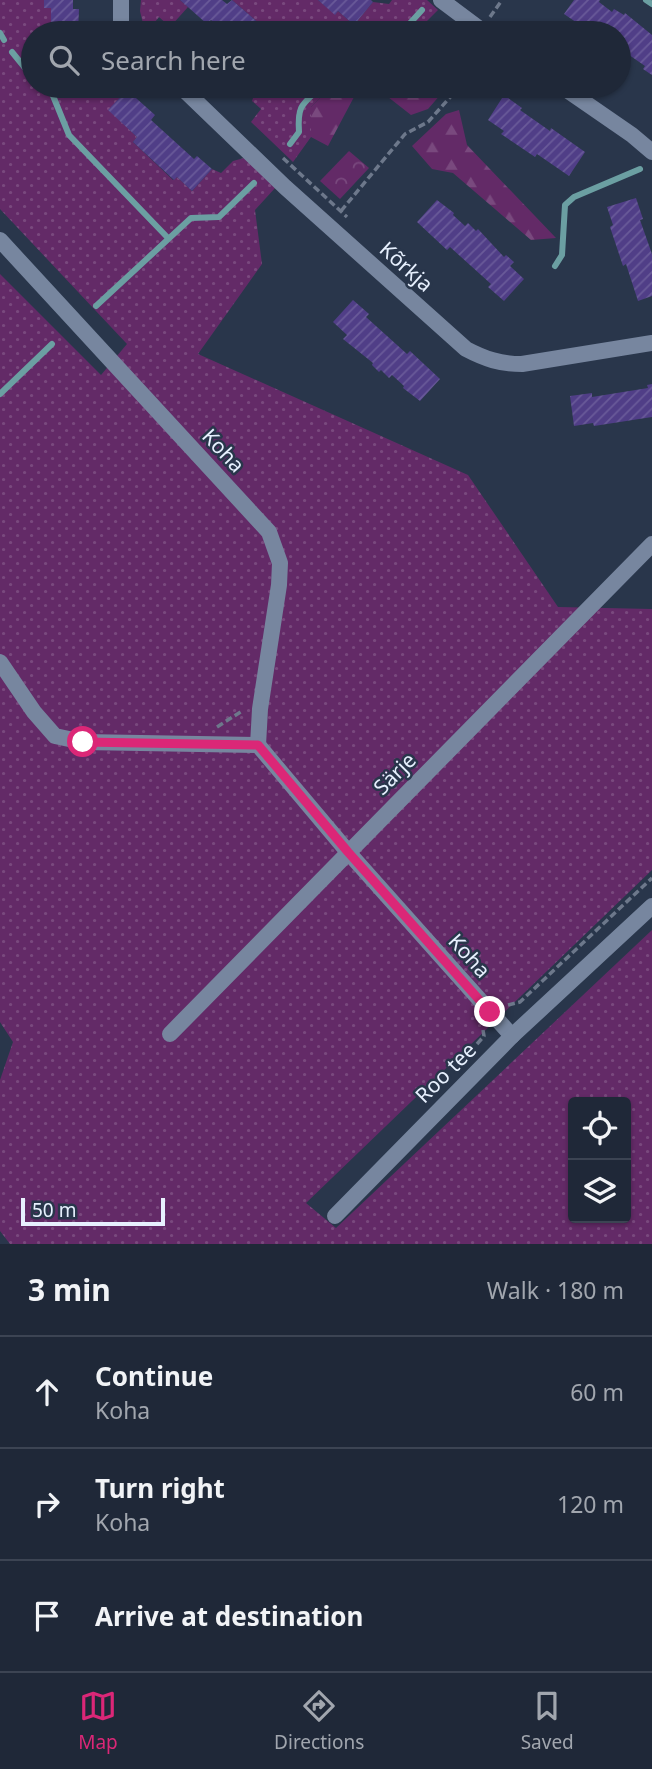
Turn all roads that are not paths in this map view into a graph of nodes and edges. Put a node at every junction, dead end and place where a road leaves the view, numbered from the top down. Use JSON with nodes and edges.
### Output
{"nodes":[{"id":1,"x":121,"y":0,"type":"edge"},
{"id":2,"x":441,"y":0,"type":"edge"},
{"id":3,"x":121,"y":21,"type":"edge"},
{"id":4,"x":469,"y":21,"type":"edge"},
{"id":5,"x":192,"y":98,"type":"edge"},
{"id":6,"x":578,"y":98,"type":"edge"},
{"id":7,"x":652,"y":152,"type":"edge"},
{"id":8,"x":0,"y":240,"type":"edge"},
{"id":9,"x":652,"y":343,"type":"edge"},
{"id":10,"x":652,"y":544,"type":"edge"},
{"id":11,"x":0,"y":662,"type":"edge"},
{"id":12,"x":258,"y":745,"type":"junction"},
{"id":13,"x":348,"y":852,"type":"junction"},
{"id":14,"x":652,"y":906,"type":"edge"},
{"id":15,"x":170,"y":1034,"type":"dead end"},
{"id":16,"x":512,"y":1036,"type":"junction"},
{"id":17,"x":335,"y":1216,"type":"dead end"}],
"edges":[{"from":1,"to":3,"type":"street"},
{"from":2,"to":4,"type":"street"},
{"from":5,"to":9,"type":"street","name":"Kõrkja"},
{"from":6,"to":7,"type":"street"},
{"from":8,"to":12,"type":"street","name":"Koha"},
{"from":10,"to":13,"type":"street","name":"Särje"},
{"from":11,"to":12,"type":"street"},
{"from":12,"to":13,"type":"street","name":"Koha"},
{"from":13,"to":15,"type":"street","name":"Särje"},
{"from":13,"to":16,"type":"street","name":"Koha"},
{"from":14,"to":16,"type":"street","name":"Roo tee"},
{"from":16,"to":17,"type":"street","name":"Roo tee"}]}
